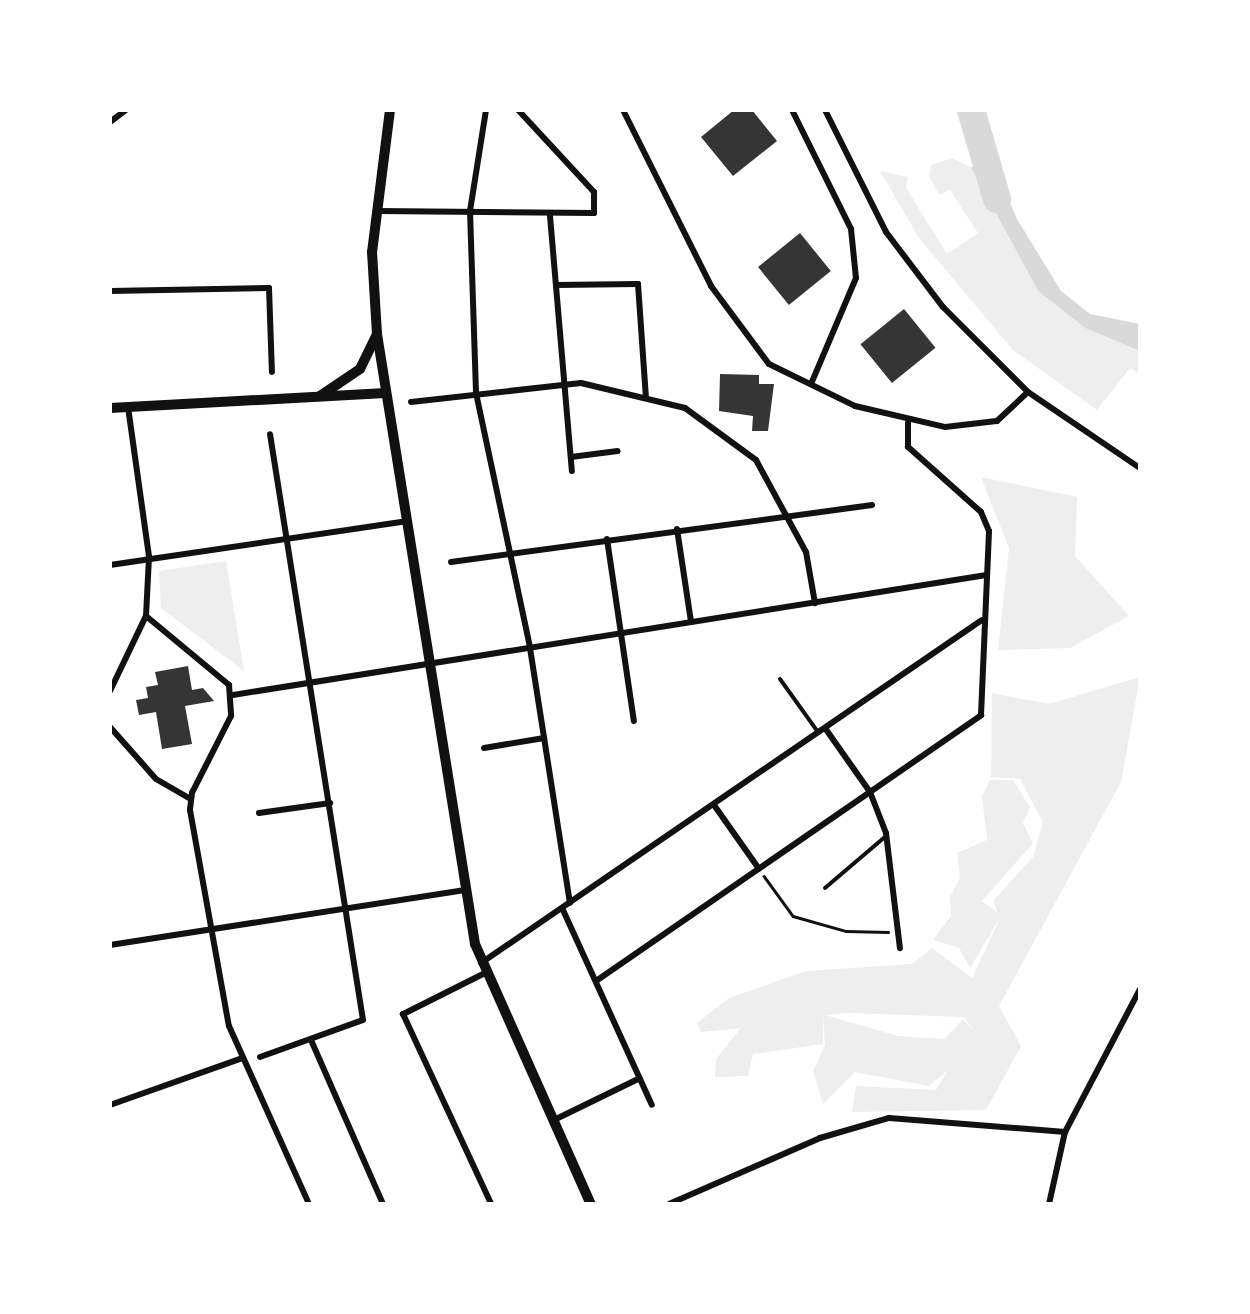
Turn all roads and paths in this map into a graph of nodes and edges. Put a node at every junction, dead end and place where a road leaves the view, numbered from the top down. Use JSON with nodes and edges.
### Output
{"nodes":[{"id":1,"x":126,"y":110,"type":"edge"},
{"id":2,"x":390,"y":110,"type":"edge"},
{"id":3,"x":486,"y":110,"type":"edge"},
{"id":4,"x":518,"y":110,"type":"edge"},
{"id":5,"x":623,"y":110,"type":"edge"},
{"id":6,"x":792,"y":110,"type":"edge"},
{"id":7,"x":825,"y":110,"type":"edge"},
{"id":8,"x":110,"y":122,"type":"edge"},
{"id":9,"x":377,"y":210,"type":"junction"},
{"id":10,"x":470,"y":211,"type":"junction"},
{"id":11,"x":550,"y":216,"type":"junction"},
{"id":12,"x":556,"y":285,"type":"junction"},
{"id":13,"x":110,"y":291,"type":"edge"},
{"id":14,"x":378,"y":334,"type":"junction"},
{"id":15,"x":272,"y":372,"type":"dead end"},
{"id":16,"x":562,"y":384,"type":"junction"},
{"id":17,"x":810,"y":384,"type":"junction"},
{"id":18,"x":1028,"y":392,"type":"junction"},
{"id":19,"x":386,"y":393,"type":"junction"},
{"id":20,"x":476,"y":393,"type":"junction"},
{"id":21,"x":646,"y":397,"type":"junction"},
{"id":22,"x":315,"y":399,"type":"junction"},
{"id":23,"x":411,"y":402,"type":"dead end"},
{"id":24,"x":128,"y":407,"type":"junction"},
{"id":25,"x":110,"y":408,"type":"edge"},
{"id":26,"x":908,"y":423,"type":"junction"},
{"id":27,"x":270,"y":434,"type":"dead end"},
{"id":28,"x":618,"y":450,"type":"dead end"},
{"id":29,"x":570,"y":457,"type":"junction"},
{"id":30,"x":1140,"y":468,"type":"edge"},
{"id":31,"x":572,"y":471,"type":"dead end"},
{"id":32,"x":872,"y":505,"type":"dead end"},
{"id":33,"x":787,"y":515,"type":"junction"},
{"id":34,"x":408,"y":521,"type":"junction"},
{"id":35,"x":677,"y":529,"type":"junction"},
{"id":36,"x":288,"y":540,"type":"junction"},
{"id":37,"x":607,"y":540,"type":"junction"},
{"id":38,"x":506,"y":555,"type":"junction"},
{"id":39,"x":149,"y":558,"type":"junction"},
{"id":40,"x":451,"y":562,"type":"dead end"},
{"id":41,"x":110,"y":565,"type":"edge"},
{"id":42,"x":986,"y":575,"type":"junction"},
{"id":43,"x":815,"y":602,"type":"junction"},
{"id":44,"x":146,"y":616,"type":"junction"},
{"id":45,"x":983,"y":619,"type":"junction"},
{"id":46,"x":692,"y":622,"type":"junction"},
{"id":47,"x":620,"y":634,"type":"junction"},
{"id":48,"x":530,"y":648,"type":"junction"},
{"id":49,"x":432,"y":664,"type":"junction"},
{"id":50,"x":780,"y":679,"type":"dead end"},
{"id":51,"x":310,"y":682,"type":"junction"},
{"id":52,"x":110,"y":692,"type":"edge"},
{"id":53,"x":233,"y":695,"type":"junction"},
{"id":54,"x":634,"y":721,"type":"dead end"},
{"id":55,"x":110,"y":727,"type":"edge"},
{"id":56,"x":822,"y":730,"type":"junction"},
{"id":57,"x":544,"y":738,"type":"junction"},
{"id":58,"x":484,"y":748,"type":"dead end"},
{"id":59,"x":870,"y":792,"type":"junction"},
{"id":60,"x":190,"y":799,"type":"junction"},
{"id":61,"x":330,"y":803,"type":"junction"},
{"id":62,"x":714,"y":804,"type":"junction"},
{"id":63,"x":259,"y":813,"type":"dead end"},
{"id":64,"x":886,"y":833,"type":"junction"},
{"id":65,"x":759,"y":868,"type":"junction"},
{"id":66,"x":825,"y":888,"type":"dead end"},
{"id":67,"x":467,"y":890,"type":"junction"},
{"id":68,"x":570,"y":904,"type":"junction"},
{"id":69,"x":345,"y":908,"type":"junction"},
{"id":70,"x":563,"y":910,"type":"junction"},
{"id":71,"x":211,"y":930,"type":"junction"},
{"id":72,"x":900,"y":932,"type":"junction"},
{"id":73,"x":110,"y":945,"type":"edge"},
{"id":74,"x":900,"y":948,"type":"dead end"},
{"id":75,"x":483,"y":968,"type":"junction"},
{"id":76,"x":596,"y":981,"type":"junction"},
{"id":77,"x":1140,"y":989,"type":"edge"},
{"id":78,"x":311,"y":1040,"type":"junction"},
{"id":79,"x":260,"y":1057,"type":"dead end"},
{"id":80,"x":243,"y":1058,"type":"junction"},
{"id":81,"x":640,"y":1078,"type":"junction"},
{"id":82,"x":110,"y":1105,"type":"edge"},
{"id":83,"x":652,"y":1105,"type":"dead end"},
{"id":84,"x":556,"y":1119,"type":"junction"},
{"id":85,"x":1065,"y":1132,"type":"junction"},
{"id":86,"x":309,"y":1204,"type":"edge"},
{"id":87,"x":382,"y":1204,"type":"edge"},
{"id":88,"x":490,"y":1204,"type":"edge"},
{"id":89,"x":592,"y":1204,"type":"edge"},
{"id":90,"x":668,"y":1204,"type":"edge"},
{"id":91,"x":1049,"y":1204,"type":"edge"}],
"edges":[{"from":1,"to":8,"type":"street"},
{"from":2,"to":9,"type":"main road"},
{"from":3,"to":10,"type":"street"},
{"from":4,"to":11,"type":"street"},
{"from":5,"to":17,"type":"street"},
{"from":6,"to":17,"type":"street"},
{"from":7,"to":18,"type":"street"},
{"from":9,"to":10,"type":"street"},
{"from":9,"to":14,"type":"main road"},
{"from":10,"to":11,"type":"street"},
{"from":10,"to":20,"type":"street"},
{"from":11,"to":12,"type":"street"},
{"from":12,"to":16,"type":"street"},
{"from":12,"to":21,"type":"street"},
{"from":13,"to":15,"type":"street"},
{"from":14,"to":19,"type":"main road"},
{"from":14,"to":22,"type":"main road"},
{"from":16,"to":20,"type":"street"},
{"from":16,"to":21,"type":"street"},
{"from":16,"to":29,"type":"street"},
{"from":17,"to":26,"type":"street"},
{"from":18,"to":26,"type":"street"},
{"from":18,"to":30,"type":"street"},
{"from":19,"to":22,"type":"main road"},
{"from":19,"to":34,"type":"main road"},
{"from":20,"to":23,"type":"street"},
{"from":20,"to":38,"type":"street"},
{"from":21,"to":33,"type":"street"},
{"from":22,"to":24,"type":"main road"},
{"from":24,"to":25,"type":"main road"},
{"from":24,"to":39,"type":"street"},
{"from":26,"to":42,"type":"street"},
{"from":27,"to":36,"type":"street"},
{"from":28,"to":29,"type":"street"},
{"from":29,"to":31,"type":"street"},
{"from":32,"to":33,"type":"street"},
{"from":33,"to":35,"type":"street"},
{"from":33,"to":43,"type":"street"},
{"from":34,"to":36,"type":"street"},
{"from":34,"to":49,"type":"main road"},
{"from":35,"to":37,"type":"street"},
{"from":35,"to":46,"type":"street"},
{"from":36,"to":39,"type":"street"},
{"from":36,"to":51,"type":"street"},
{"from":37,"to":38,"type":"street"},
{"from":37,"to":47,"type":"street"},
{"from":38,"to":40,"type":"street"},
{"from":38,"to":48,"type":"street"},
{"from":39,"to":41,"type":"street"},
{"from":39,"to":44,"type":"street"},
{"from":42,"to":43,"type":"street"},
{"from":42,"to":45,"type":"street"},
{"from":43,"to":46,"type":"street"},
{"from":44,"to":52,"type":"street"},
{"from":44,"to":53,"type":"street"},
{"from":45,"to":56,"type":"street"},
{"from":45,"to":59,"type":"street"},
{"from":46,"to":47,"type":"street"},
{"from":47,"to":48,"type":"street"},
{"from":47,"to":54,"type":"street"},
{"from":48,"to":49,"type":"street"},
{"from":48,"to":57,"type":"street"},
{"from":49,"to":51,"type":"street"},
{"from":49,"to":67,"type":"main road"},
{"from":50,"to":56,"type":"lane"},
{"from":51,"to":53,"type":"street"},
{"from":51,"to":61,"type":"street"},
{"from":53,"to":60,"type":"street"},
{"from":55,"to":60,"type":"street"},
{"from":56,"to":59,"type":"street"},
{"from":56,"to":62,"type":"street"},
{"from":57,"to":58,"type":"street"},
{"from":57,"to":68,"type":"street"},
{"from":59,"to":64,"type":"street"},
{"from":59,"to":65,"type":"street"},
{"from":60,"to":71,"type":"street"},
{"from":61,"to":63,"type":"street"},
{"from":61,"to":69,"type":"street"},
{"from":62,"to":65,"type":"street"},
{"from":62,"to":68,"type":"street"},
{"from":64,"to":66,"type":"lane"},
{"from":64,"to":72,"type":"street"},
{"from":65,"to":72,"type":"path"},
{"from":65,"to":76,"type":"street"},
{"from":67,"to":69,"type":"street"},
{"from":67,"to":75,"type":"main road"},
{"from":68,"to":70,"type":"street"},
{"from":69,"to":71,"type":"street"},
{"from":69,"to":78,"type":"street"},
{"from":70,"to":75,"type":"street"},
{"from":70,"to":76,"type":"street"},
{"from":71,"to":73,"type":"street"},
{"from":71,"to":80,"type":"street"},
{"from":72,"to":74,"type":"street"},
{"from":75,"to":84,"type":"main road"},
{"from":75,"to":88,"type":"street"},
{"from":76,"to":81,"type":"street"},
{"from":77,"to":85,"type":"street"},
{"from":78,"to":79,"type":"street"},
{"from":78,"to":87,"type":"street"},
{"from":80,"to":82,"type":"street"},
{"from":80,"to":86,"type":"street"},
{"from":81,"to":83,"type":"street"},
{"from":81,"to":84,"type":"street"},
{"from":84,"to":89,"type":"main road"},
{"from":85,"to":90,"type":"street"},
{"from":85,"to":91,"type":"street"}]}
